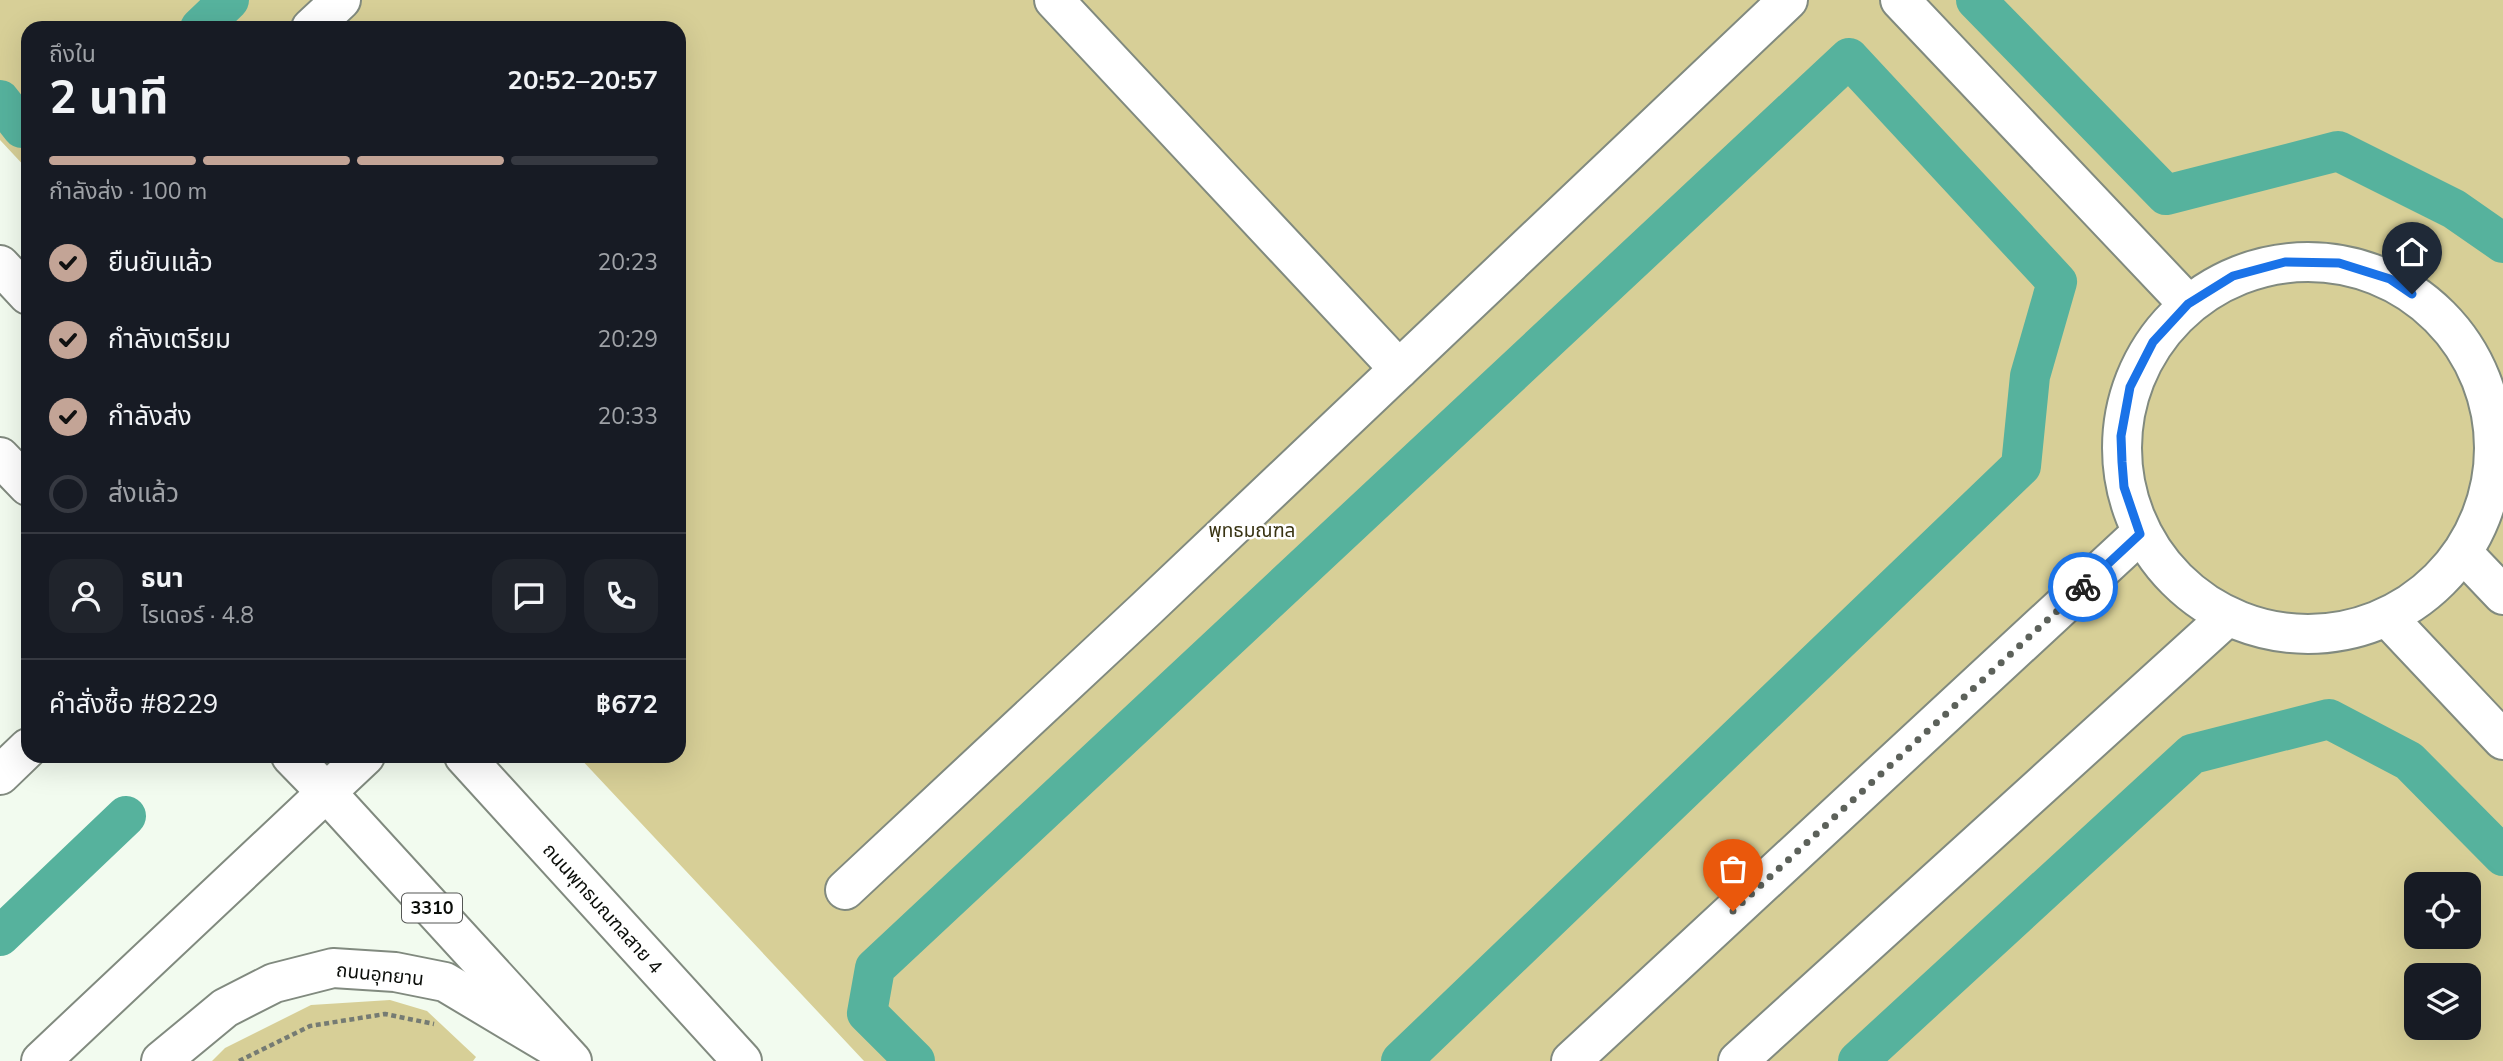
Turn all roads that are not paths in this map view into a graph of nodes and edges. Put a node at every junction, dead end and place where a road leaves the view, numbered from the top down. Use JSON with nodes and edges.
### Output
{"nodes":[{"id":1,"x":341,"y":0,"type":"edge"},
{"id":2,"x":1054,"y":0,"type":"edge"},
{"id":3,"x":1788,"y":0,"type":"edge"},
{"id":4,"x":1900,"y":0,"type":"edge"},
{"id":5,"x":318,"y":21,"type":"edge"},
{"id":6,"x":0,"y":265,"type":"edge"},
{"id":7,"x":21,"y":288,"type":"edge"},
{"id":8,"x":2188,"y":304,"type":"junction"},
{"id":9,"x":1399,"y":369,"type":"junction"},
{"id":10,"x":0,"y":457,"type":"edge"},
{"id":11,"x":21,"y":479,"type":"edge"},
{"id":12,"x":2140,"y":534,"type":"junction"},
{"id":13,"x":2463,"y":553,"type":"junction"},
{"id":14,"x":2503,"y":595,"type":"edge"},
{"id":15,"x":2387,"y":617,"type":"junction"},
{"id":16,"x":2226,"y":618,"type":"junction"},
{"id":17,"x":2503,"y":740,"type":"edge"},
{"id":18,"x":21,"y":755,"type":"edge"},
{"id":19,"x":298,"y":763,"type":"edge"},
{"id":20,"x":358,"y":763,"type":"edge"},
{"id":21,"x":470,"y":763,"type":"edge"},
{"id":22,"x":0,"y":775,"type":"edge"},
{"id":23,"x":327,"y":792,"type":"junction"},
{"id":24,"x":845,"y":890,"type":"dead end"},
{"id":25,"x":568,"y":1057,"type":"edge"},
{"id":26,"x":41,"y":1061,"type":"edge"},
{"id":27,"x":160,"y":1061,"type":"edge"},
{"id":28,"x":742,"y":1061,"type":"edge"},
{"id":29,"x":1571,"y":1061,"type":"edge"},
{"id":30,"x":1738,"y":1061,"type":"edge"}],
"edges":[{"from":1,"to":5,"type":"main road"},
{"from":2,"to":9,"type":"main road"},
{"from":3,"to":9,"type":"main road"},
{"from":4,"to":8,"type":"main road"},
{"from":6,"to":7,"type":"main road"},
{"from":8,"to":12,"type":"main road"},
{"from":8,"to":13,"type":"main road"},
{"from":9,"to":24,"type":"main road"},
{"from":10,"to":11,"type":"main road"},
{"from":12,"to":16,"type":"main road"},
{"from":12,"to":29,"type":"main road"},
{"from":13,"to":14,"type":"main road"},
{"from":13,"to":15,"type":"main road"},
{"from":15,"to":16,"type":"main road"},
{"from":15,"to":17,"type":"main road"},
{"from":16,"to":30,"type":"main road"},
{"from":18,"to":22,"type":"main road"},
{"from":19,"to":23,"type":"main road","number":"3310"},
{"from":20,"to":23,"type":"main road"},
{"from":21,"to":28,"type":"main road","name":"ถนนพุทธมณฑลสาย 4"},
{"from":23,"to":25,"type":"main road","number":"3310"},
{"from":23,"to":26,"type":"main road"},
{"from":25,"to":27,"type":"main road","name":"ถนนอุทยาน"}]}
